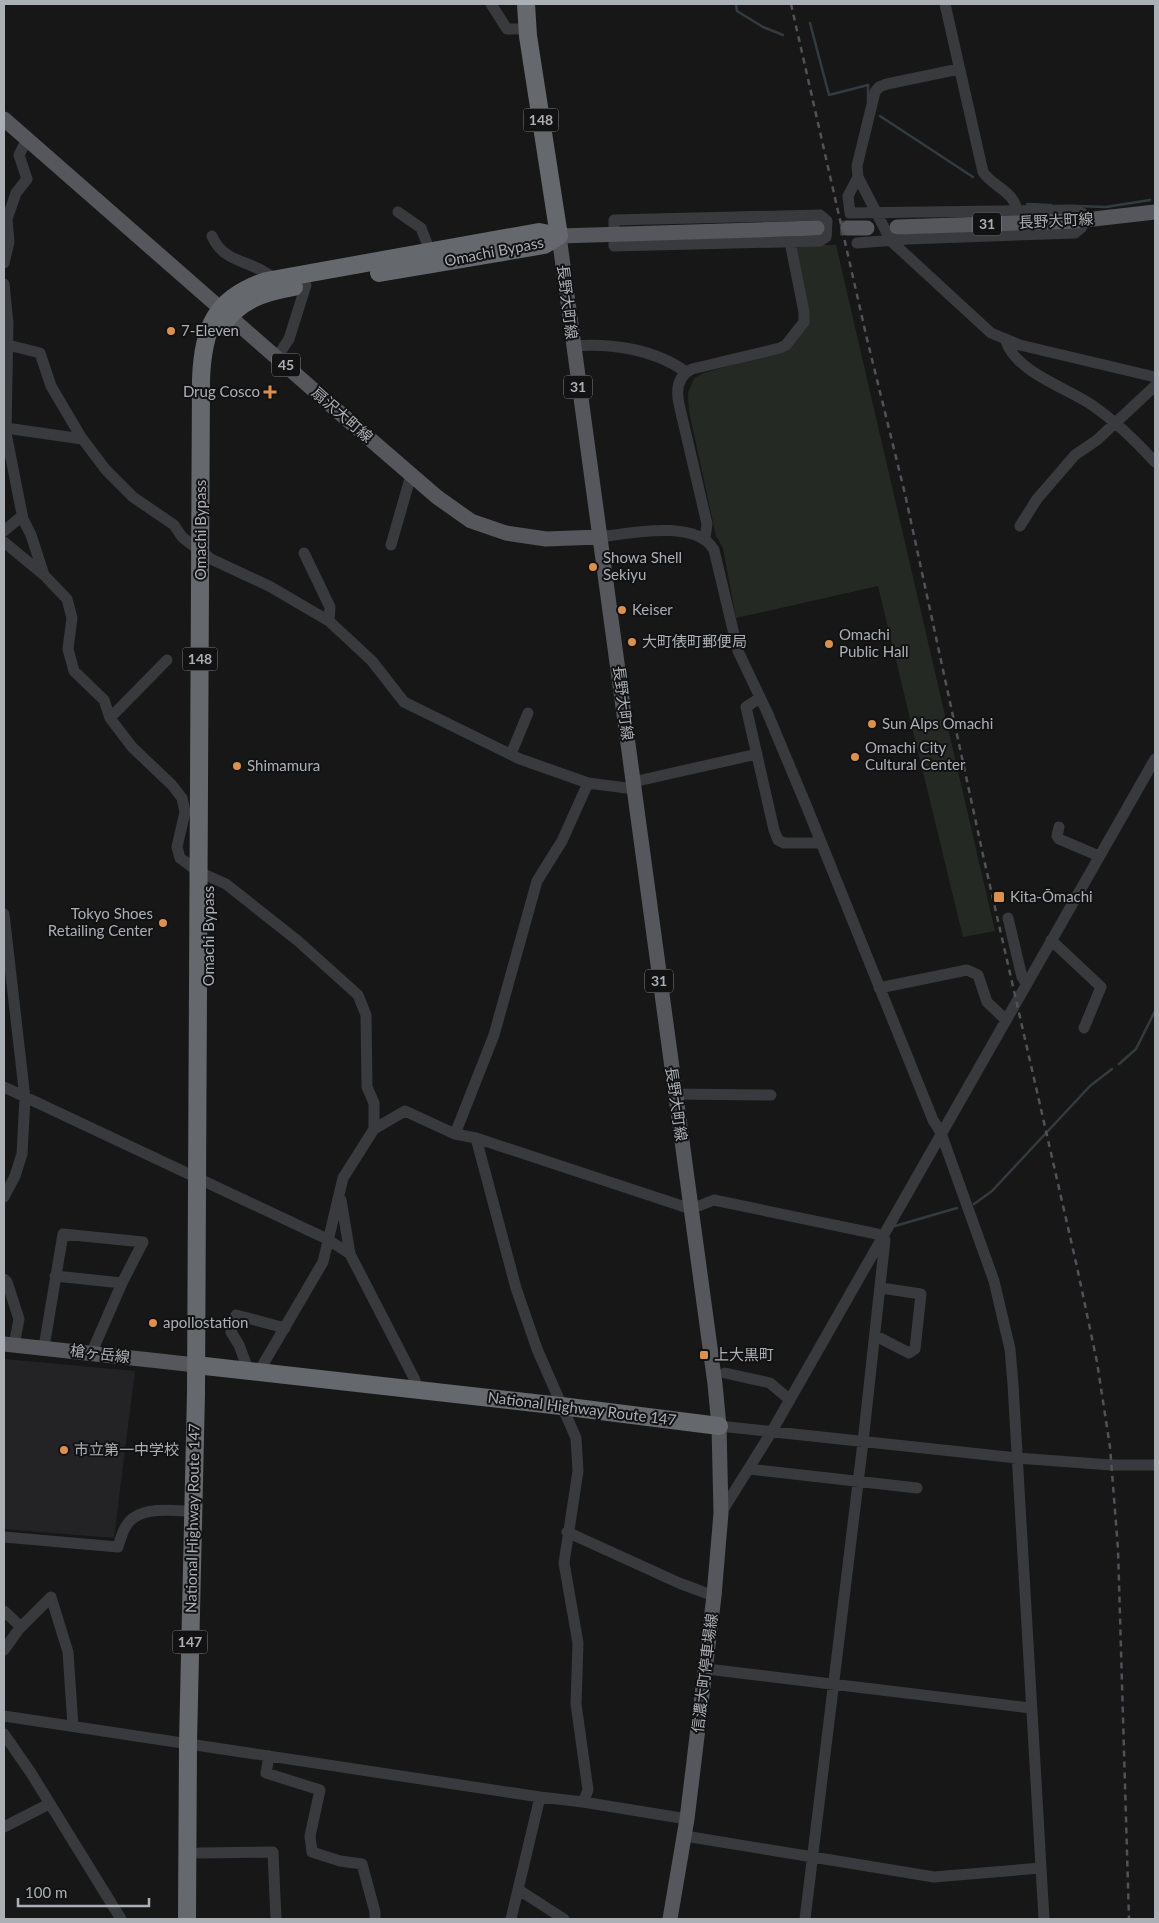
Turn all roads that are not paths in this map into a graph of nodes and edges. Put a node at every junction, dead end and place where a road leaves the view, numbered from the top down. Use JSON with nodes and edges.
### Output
{"nodes":[{"id":1,"x":492,"y":4,"type":"edge"},
{"id":2,"x":526,"y":4,"type":"edge"},
{"id":3,"x":945,"y":4,"type":"edge"},
{"id":4,"x":528,"y":29,"type":"junction"},
{"id":5,"x":959,"y":69,"type":"junction"},
{"id":6,"x":4,"y":119,"type":"edge"},
{"id":7,"x":27,"y":139,"type":"junction"},
{"id":8,"x":858,"y":177,"type":"junction"},
{"id":9,"x":4,"y":190,"type":"edge"},
{"id":10,"x":16,"y":193,"type":"junction"},
{"id":11,"x":1016,"y":210,"type":"junction"},
{"id":12,"x":398,"y":212,"type":"dead end"},
{"id":13,"x":875,"y":212,"type":"junction"},
{"id":14,"x":1155,"y":212,"type":"edge"},
{"id":15,"x":1083,"y":220,"type":"junction"},
{"id":16,"x":817,"y":228,"type":"tunnel mouth"},
{"id":17,"x":848,"y":228,"type":"tunnel mouth"},
{"id":18,"x":866,"y":228,"type":"dead end"},
{"id":19,"x":613,"y":234,"type":"junction"},
{"id":20,"x":894,"y":234,"type":"junction"},
{"id":21,"x":212,"y":236,"type":"dead end"},
{"id":22,"x":559,"y":236,"type":"junction"},
{"id":23,"x":790,"y":242,"type":"junction"},
{"id":24,"x":857,"y":243,"type":"dead end"},
{"id":25,"x":430,"y":252,"type":"junction"},
{"id":26,"x":4,"y":263,"type":"edge"},
{"id":27,"x":274,"y":279,"type":"junction"},
{"id":28,"x":4,"y":284,"type":"edge"},
{"id":29,"x":306,"y":285,"type":"junction"},
{"id":30,"x":5,"y":303,"type":"edge"},
{"id":31,"x":225,"y":312,"type":"junction"},
{"id":32,"x":1006,"y":341,"type":"junction"},
{"id":33,"x":6,"y":344,"type":"edge"},
{"id":34,"x":573,"y":346,"type":"junction"},
{"id":35,"x":277,"y":356,"type":"junction"},
{"id":36,"x":686,"y":372,"type":"junction"},
{"id":37,"x":1155,"y":377,"type":"edge"},
{"id":38,"x":1155,"y":386,"type":"edge"},
{"id":39,"x":1114,"y":423,"type":"junction"},
{"id":40,"x":6,"y":428,"type":"junction"},
{"id":41,"x":82,"y":439,"type":"junction"},
{"id":42,"x":1155,"y":462,"type":"edge"},
{"id":43,"x":411,"y":475,"type":"junction"},
{"id":44,"x":22,"y":516,"type":"junction"},
{"id":45,"x":1020,"y":526,"type":"dead end"},
{"id":46,"x":4,"y":531,"type":"edge"},
{"id":47,"x":600,"y":537,"type":"junction"},
{"id":48,"x":705,"y":538,"type":"junction"},
{"id":49,"x":4,"y":542,"type":"edge"},
{"id":50,"x":391,"y":545,"type":"dead end"},
{"id":51,"x":304,"y":553,"type":"dead end"},
{"id":52,"x":206,"y":555,"type":"junction"},
{"id":53,"x":44,"y":575,"type":"junction"},
{"id":54,"x":329,"y":621,"type":"junction"},
{"id":55,"x":167,"y":660,"type":"dead end"},
{"id":56,"x":760,"y":698,"type":"junction"},
{"id":57,"x":528,"y":714,"type":"dead end"},
{"id":58,"x":110,"y":718,"type":"junction"},
{"id":59,"x":511,"y":754,"type":"junction"},
{"id":60,"x":756,"y":754,"type":"junction"},
{"id":61,"x":1155,"y":759,"type":"edge"},
{"id":62,"x":588,"y":783,"type":"junction"},
{"id":63,"x":633,"y":785,"type":"junction"},
{"id":64,"x":1059,"y":827,"type":"dead end"},
{"id":65,"x":821,"y":843,"type":"junction"},
{"id":66,"x":1099,"y":856,"type":"junction"},
{"id":67,"x":204,"y":875,"type":"junction"},
{"id":68,"x":4,"y":914,"type":"edge"},
{"id":69,"x":1008,"y":918,"type":"dead end"},
{"id":70,"x":5,"y":940,"type":"edge"},
{"id":71,"x":1051,"y":940,"type":"junction"},
{"id":72,"x":1026,"y":983,"type":"junction"},
{"id":73,"x":879,"y":988,"type":"junction"},
{"id":74,"x":9,"y":1005,"type":"edge"},
{"id":75,"x":1005,"y":1019,"type":"junction"},
{"id":76,"x":1084,"y":1028,"type":"dead end"},
{"id":77,"x":4,"y":1087,"type":"edge"},
{"id":78,"x":674,"y":1094,"type":"junction"},
{"id":79,"x":771,"y":1095,"type":"dead end"},
{"id":80,"x":26,"y":1098,"type":"junction"},
{"id":81,"x":374,"y":1129,"type":"junction"},
{"id":82,"x":941,"y":1133,"type":"junction"},
{"id":83,"x":455,"y":1134,"type":"junction"},
{"id":84,"x":476,"y":1138,"type":"junction"},
{"id":85,"x":202,"y":1181,"type":"junction"},
{"id":86,"x":340,"y":1196,"type":"junction"},
{"id":87,"x":4,"y":1197,"type":"edge"},
{"id":88,"x":691,"y":1209,"type":"junction"},
{"id":89,"x":883,"y":1237,"type":"junction"},
{"id":90,"x":327,"y":1239,"type":"junction"},
{"id":91,"x":350,"y":1254,"type":"junction"},
{"id":92,"x":55,"y":1276,"type":"junction"},
{"id":93,"x":4,"y":1279,"type":"edge"},
{"id":94,"x":122,"y":1283,"type":"junction"},
{"id":95,"x":881,"y":1288,"type":"junction"},
{"id":96,"x":285,"y":1328,"type":"junction"},
{"id":97,"x":876,"y":1336,"type":"junction"},
{"id":98,"x":9,"y":1344,"type":"edge"},
{"id":99,"x":44,"y":1347,"type":"junction"},
{"id":100,"x":91,"y":1354,"type":"junction"},
{"id":101,"x":201,"y":1366,"type":"junction"},
{"id":102,"x":253,"y":1372,"type":"junction"},
{"id":103,"x":725,"y":1373,"type":"dead end"},
{"id":104,"x":417,"y":1391,"type":"junction"},
{"id":105,"x":790,"y":1400,"type":"junction"},
{"id":106,"x":561,"y":1406,"type":"junction"},
{"id":107,"x":719,"y":1426,"type":"junction"},
{"id":108,"x":772,"y":1431,"type":"junction"},
{"id":109,"x":863,"y":1442,"type":"junction"},
{"id":110,"x":1017,"y":1458,"type":"junction"},
{"id":111,"x":1155,"y":1465,"type":"edge"},
{"id":112,"x":748,"y":1469,"type":"junction"},
{"id":113,"x":858,"y":1482,"type":"junction"},
{"id":114,"x":917,"y":1488,"type":"dead end"},
{"id":115,"x":193,"y":1511,"type":"junction"},
{"id":116,"x":721,"y":1513,"type":"junction"},
{"id":117,"x":567,"y":1532,"type":"junction"},
{"id":118,"x":4,"y":1537,"type":"edge"},
{"id":119,"x":714,"y":1596,"type":"junction"},
{"id":120,"x":4,"y":1611,"type":"edge"},
{"id":121,"x":21,"y":1627,"type":"junction"},
{"id":122,"x":4,"y":1650,"type":"edge"},
{"id":123,"x":707,"y":1669,"type":"junction"},
{"id":124,"x":834,"y":1684,"type":"junction"},
{"id":125,"x":1032,"y":1708,"type":"junction"},
{"id":126,"x":4,"y":1716,"type":"edge"},
{"id":127,"x":73,"y":1726,"type":"junction"},
{"id":128,"x":4,"y":1734,"type":"edge"},
{"id":129,"x":193,"y":1744,"type":"junction"},
{"id":130,"x":268,"y":1756,"type":"junction"},
{"id":131,"x":540,"y":1797,"type":"junction"},
{"id":132,"x":583,"y":1802,"type":"junction"},
{"id":133,"x":50,"y":1804,"type":"junction"},
{"id":134,"x":687,"y":1819,"type":"junction"},
{"id":135,"x":4,"y":1827,"type":"edge"},
{"id":136,"x":685,"y":1836,"type":"junction"},
{"id":137,"x":199,"y":1853,"type":"junction"},
{"id":138,"x":813,"y":1858,"type":"junction"},
{"id":139,"x":1041,"y":1868,"type":"junction"},
{"id":140,"x":519,"y":1890,"type":"junction"},
{"id":141,"x":121,"y":1919,"type":"edge"},
{"id":142,"x":187,"y":1919,"type":"edge"},
{"id":143,"x":197,"y":1919,"type":"edge"},
{"id":144,"x":276,"y":1919,"type":"edge"},
{"id":145,"x":374,"y":1919,"type":"edge"},
{"id":146,"x":510,"y":1919,"type":"edge"},
{"id":147,"x":564,"y":1919,"type":"edge"},
{"id":148,"x":670,"y":1919,"type":"edge"},
{"id":149,"x":804,"y":1919,"type":"edge"},
{"id":150,"x":1044,"y":1919,"type":"edge"}],
"edges":[{"from":1,"to":4,"type":"street"},
{"from":2,"to":4,"type":"highway","number":"148"},
{"from":3,"to":5,"type":"street"},
{"from":4,"to":22,"type":"highway","number":"148"},
{"from":5,"to":8,"type":"street"},
{"from":5,"to":11,"type":"street"},
{"from":6,"to":7,"type":"main road","name":"扇沢大町線","number":"45"},
{"from":7,"to":10,"type":"street"},
{"from":7,"to":31,"type":"main road","name":"扇沢大町線","number":"45"},
{"from":8,"to":13,"type":"street"},
{"from":8,"to":13,"type":"street"},
{"from":9,"to":10,"type":"street"},
{"from":10,"to":26,"type":"street"},
{"from":11,"to":13,"type":"street"},
{"from":11,"to":15,"type":"street"},
{"from":12,"to":25,"type":"street"},
{"from":13,"to":20,"type":"street"},
{"from":14,"to":15,"type":"main road","name":"長野大町線","number":"31"},
{"from":15,"to":20,"type":"main road","name":"長野大町線","number":"31"},
{"from":16,"to":19,"type":"main road"},
{"from":17,"to":18,"type":"main road"},
{"from":19,"to":22,"type":"main road"},
{"from":19,"to":23,"type":"street"},
{"from":19,"to":23,"type":"street"},
{"from":20,"to":24,"type":"street"},
{"from":20,"to":32,"type":"street"},
{"from":21,"to":27,"type":"street"},
{"from":22,"to":25,"type":"highway","name":"Omachi Bypass","number":"148"},
{"from":22,"to":29,"type":"highway","name":"Omachi Bypass","number":"148"},
{"from":22,"to":34,"type":"main road","name":"長野大町線","number":"31"},
{"from":23,"to":36,"type":"street"},
{"from":25,"to":27,"type":"highway","name":"Omachi Bypass","number":"148"},
{"from":27,"to":31,"type":"highway","name":"Omachi Bypass","number":"148"},
{"from":28,"to":30,"type":"street"},
{"from":29,"to":31,"type":"highway","name":"Omachi Bypass","number":"148"},
{"from":29,"to":35,"type":"street"},
{"from":30,"to":33,"type":"street"},
{"from":31,"to":35,"type":"main road","name":"扇沢大町線","number":"45"},
{"from":31,"to":52,"type":"highway","name":"Omachi Bypass","number":"148"},
{"from":32,"to":37,"type":"street"},
{"from":32,"to":39,"type":"street"},
{"from":33,"to":40,"type":"street"},
{"from":33,"to":41,"type":"street"},
{"from":34,"to":36,"type":"street"},
{"from":34,"to":47,"type":"main road","name":"長野大町線","number":"31"},
{"from":35,"to":43,"type":"main road","name":"扇沢大町線","number":"45"},
{"from":36,"to":48,"type":"street"},
{"from":38,"to":39,"type":"street"},
{"from":39,"to":42,"type":"street"},
{"from":39,"to":45,"type":"street"},
{"from":40,"to":41,"type":"street"},
{"from":40,"to":44,"type":"street"},
{"from":41,"to":52,"type":"street"},
{"from":43,"to":47,"type":"main road","name":"扇沢大町線","number":"45"},
{"from":43,"to":50,"type":"street"},
{"from":44,"to":46,"type":"street"},
{"from":44,"to":53,"type":"street"},
{"from":47,"to":48,"type":"street"},
{"from":47,"to":63,"type":"main road","name":"長野大町線","number":"31"},
{"from":48,"to":56,"type":"street"},
{"from":49,"to":53,"type":"street"},
{"from":51,"to":54,"type":"street"},
{"from":52,"to":54,"type":"street"},
{"from":52,"to":67,"type":"highway","name":"Omachi Bypass","number":"148"},
{"from":53,"to":58,"type":"street"},
{"from":54,"to":59,"type":"street"},
{"from":55,"to":58,"type":"street"},
{"from":56,"to":60,"type":"street"},
{"from":56,"to":65,"type":"street"},
{"from":57,"to":59,"type":"street"},
{"from":58,"to":67,"type":"street"},
{"from":59,"to":62,"type":"street"},
{"from":60,"to":63,"type":"street"},
{"from":60,"to":65,"type":"street"},
{"from":61,"to":66,"type":"street"},
{"from":62,"to":63,"type":"street"},
{"from":62,"to":83,"type":"street"},
{"from":63,"to":78,"type":"main road","name":"長野大町線","number":"31"},
{"from":64,"to":66,"type":"street"},
{"from":65,"to":73,"type":"street"},
{"from":66,"to":71,"type":"street"},
{"from":67,"to":81,"type":"street"},
{"from":67,"to":85,"type":"highway","name":"Omachi Bypass","number":"148"},
{"from":68,"to":70,"type":"street"},
{"from":69,"to":72,"type":"street"},
{"from":70,"to":74,"type":"street"},
{"from":71,"to":72,"type":"street"},
{"from":71,"to":76,"type":"street"},
{"from":72,"to":75,"type":"street"},
{"from":73,"to":75,"type":"street"},
{"from":73,"to":82,"type":"street"},
{"from":74,"to":80,"type":"street"},
{"from":75,"to":82,"type":"street"},
{"from":77,"to":80,"type":"street"},
{"from":78,"to":79,"type":"street"},
{"from":78,"to":88,"type":"main road","name":"長野大町線","number":"31"},
{"from":80,"to":85,"type":"street"},
{"from":80,"to":87,"type":"street"},
{"from":81,"to":83,"type":"street"},
{"from":81,"to":86,"type":"street"},
{"from":82,"to":89,"type":"street"},
{"from":82,"to":110,"type":"street"},
{"from":83,"to":84,"type":"street"},
{"from":84,"to":88,"type":"street"},
{"from":84,"to":106,"type":"street"},
{"from":85,"to":90,"type":"street"},
{"from":85,"to":101,"type":"highway","name":"Omachi Bypass","number":"148"},
{"from":86,"to":90,"type":"street"},
{"from":86,"to":91,"type":"street"},
{"from":88,"to":89,"type":"street"},
{"from":88,"to":107,"type":"main road","name":"長野大町線","number":"31"},
{"from":89,"to":95,"type":"street"},
{"from":89,"to":105,"type":"street"},
{"from":90,"to":91,"type":"street"},
{"from":90,"to":96,"type":"street"},
{"from":91,"to":104,"type":"street"},
{"from":92,"to":94,"type":"street"},
{"from":92,"to":94,"type":"street"},
{"from":92,"to":99,"type":"street"},
{"from":93,"to":98,"type":"street"},
{"from":94,"to":100,"type":"street"},
{"from":95,"to":97,"type":"street"},
{"from":95,"to":97,"type":"street"},
{"from":96,"to":102,"type":"street"},
{"from":96,"to":102,"type":"street"},
{"from":97,"to":109,"type":"street"},
{"from":98,"to":99,"type":"main road","name":"槍ヶ岳線"},
{"from":99,"to":100,"type":"main road","name":"槍ヶ岳線"},
{"from":100,"to":101,"type":"main road","name":"槍ヶ岳線"},
{"from":101,"to":102,"type":"highway","name":"National Highway Route 147"},
{"from":101,"to":115,"type":"highway","name":"National Highway Route 147","number":"147"},
{"from":101,"to":129,"type":"highway","name":"National Highway Route 147","number":"147"},
{"from":102,"to":104,"type":"highway","name":"National Highway Route 147"},
{"from":103,"to":105,"type":"street"},
{"from":104,"to":106,"type":"highway","name":"National Highway Route 147"},
{"from":105,"to":108,"type":"street"},
{"from":106,"to":107,"type":"highway","name":"National Highway Route 147"},
{"from":106,"to":117,"type":"street"},
{"from":107,"to":108,"type":"street"},
{"from":107,"to":116,"type":"main road","name":"信濃大町停車場線"},
{"from":108,"to":109,"type":"street"},
{"from":108,"to":112,"type":"street"},
{"from":109,"to":110,"type":"street"},
{"from":109,"to":113,"type":"street"},
{"from":110,"to":111,"type":"street"},
{"from":110,"to":125,"type":"street"},
{"from":112,"to":113,"type":"street"},
{"from":112,"to":116,"type":"street"},
{"from":113,"to":114,"type":"street"},
{"from":113,"to":124,"type":"street"},
{"from":115,"to":118,"type":"street"},
{"from":115,"to":129,"type":"highway","name":"National Highway Route 147","number":"147"},
{"from":116,"to":119,"type":"main road","name":"信濃大町停車場線"},
{"from":117,"to":119,"type":"street"},
{"from":117,"to":132,"type":"street"},
{"from":119,"to":123,"type":"main road","name":"信濃大町停車場線"},
{"from":120,"to":121,"type":"street"},
{"from":121,"to":122,"type":"street"},
{"from":121,"to":127,"type":"street"},
{"from":123,"to":124,"type":"street"},
{"from":123,"to":134,"type":"main road","name":"信濃大町停車場線"},
{"from":124,"to":125,"type":"street"},
{"from":124,"to":138,"type":"street"},
{"from":125,"to":139,"type":"street"},
{"from":126,"to":127,"type":"street"},
{"from":127,"to":129,"type":"street"},
{"from":128,"to":133,"type":"street"},
{"from":129,"to":130,"type":"street"},
{"from":129,"to":137,"type":"highway","name":"National Highway Route 147","number":"147"},
{"from":129,"to":142,"type":"highway","name":"National Highway Route 147","number":"147"},
{"from":130,"to":131,"type":"street"},
{"from":130,"to":145,"type":"street"},
{"from":131,"to":132,"type":"street"},
{"from":131,"to":140,"type":"street"},
{"from":132,"to":134,"type":"street"},
{"from":133,"to":135,"type":"street"},
{"from":133,"to":141,"type":"street"},
{"from":134,"to":136,"type":"main road","name":"信濃大町停車場線"},
{"from":136,"to":138,"type":"street"},
{"from":136,"to":148,"type":"main road","name":"信濃大町停車場線"},
{"from":137,"to":143,"type":"highway","name":"National Highway Route 147","number":"147"},
{"from":137,"to":144,"type":"street"},
{"from":138,"to":139,"type":"street"},
{"from":138,"to":149,"type":"street"},
{"from":139,"to":150,"type":"street"},
{"from":140,"to":146,"type":"street"},
{"from":140,"to":147,"type":"street"}]}
